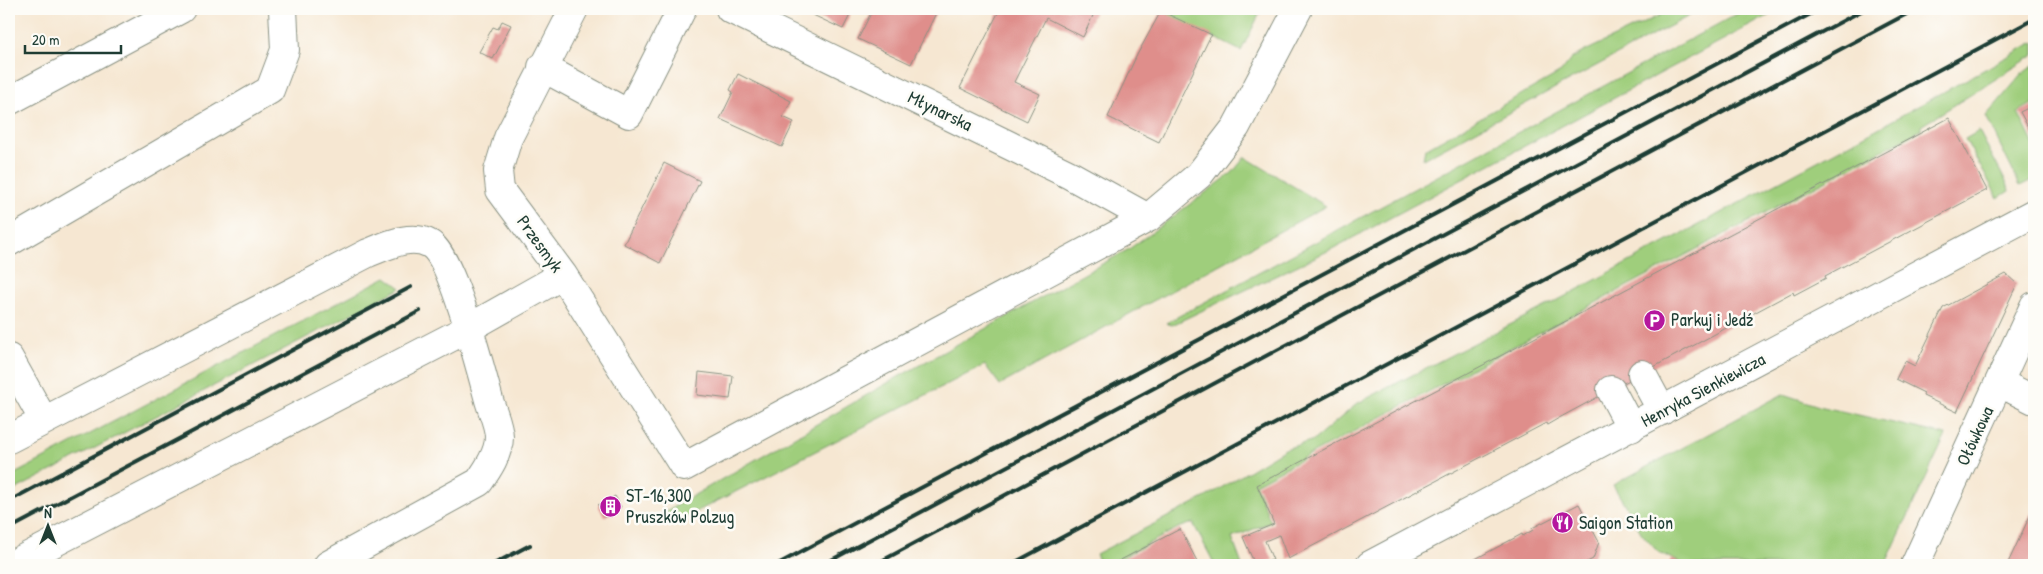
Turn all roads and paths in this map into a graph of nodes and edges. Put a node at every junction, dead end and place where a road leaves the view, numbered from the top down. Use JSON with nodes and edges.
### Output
{"nodes":[{"id":1,"x":181,"y":9,"type":"edge"},
{"id":2,"x":284,"y":9,"type":"edge"},
{"id":3,"x":574,"y":9,"type":"edge"},
{"id":4,"x":682,"y":9,"type":"edge"},
{"id":5,"x":730,"y":9,"type":"edge"},
{"id":6,"x":1298,"y":9,"type":"edge"},
{"id":7,"x":542,"y":67,"type":"junction"},
{"id":8,"x":9,"y":101,"type":"edge"},
{"id":9,"x":2034,"y":213,"type":"edge"},
{"id":10,"x":1148,"y":218,"type":"junction"},
{"id":11,"x":9,"y":242,"type":"edge"},
{"id":12,"x":563,"y":275,"type":"junction"},
{"id":13,"x":2034,"y":306,"type":"edge"},
{"id":14,"x":469,"y":328,"type":"junction"},
{"id":15,"x":9,"y":358,"type":"edge"},
{"id":16,"x":1642,"y":374,"type":"dead end"},
{"id":17,"x":2000,"y":383,"type":"junction"},
{"id":18,"x":1611,"y":390,"type":"dead end"},
{"id":19,"x":2034,"y":400,"type":"edge"},
{"id":20,"x":1662,"y":411,"type":"junction"},
{"id":21,"x":44,"y":421,"type":"junction"},
{"id":22,"x":1631,"y":428,"type":"junction"},
{"id":23,"x":9,"y":439,"type":"edge"},
{"id":24,"x":1405,"y":557,"type":"edge"},
{"id":25,"x":12,"y":565,"type":"edge"},
{"id":26,"x":328,"y":565,"type":"edge"},
{"id":27,"x":1370,"y":565,"type":"edge"},
{"id":28,"x":1915,"y":565,"type":"edge"}],
"edges":[{"from":1,"to":8,"type":"street"},
{"from":2,"to":11,"type":"street"},
{"from":3,"to":7,"type":"street","name":"Przesmyk"},
{"from":4,"to":7,"type":"street"},
{"from":5,"to":10,"type":"street","name":"Młynarska"},
{"from":6,"to":10,"type":"street"},
{"from":7,"to":12,"type":"street","name":"Przesmyk"},
{"from":9,"to":20,"type":"street","name":"Henryka Sienkiewicza"},
{"from":10,"to":12,"type":"street","name":"Przesmyk"},
{"from":12,"to":14,"type":"street"},
{"from":13,"to":17,"type":"street","name":"Ołówkowa"},
{"from":14,"to":21,"type":"street"},
{"from":14,"to":25,"type":"street"},
{"from":14,"to":26,"type":"street"},
{"from":15,"to":21,"type":"street"},
{"from":16,"to":20,"type":"street"},
{"from":17,"to":19,"type":"street"},
{"from":17,"to":28,"type":"street","name":"Ołówkowa"},
{"from":18,"to":22,"type":"street"},
{"from":20,"to":22,"type":"street","name":"Henryka Sienkiewicza"},
{"from":21,"to":23,"type":"street"},
{"from":22,"to":24,"type":"street","name":"Henryka Sienkiewicza"},
{"from":24,"to":27,"type":"street","name":"Henryka Sienkiewicza"}]}
